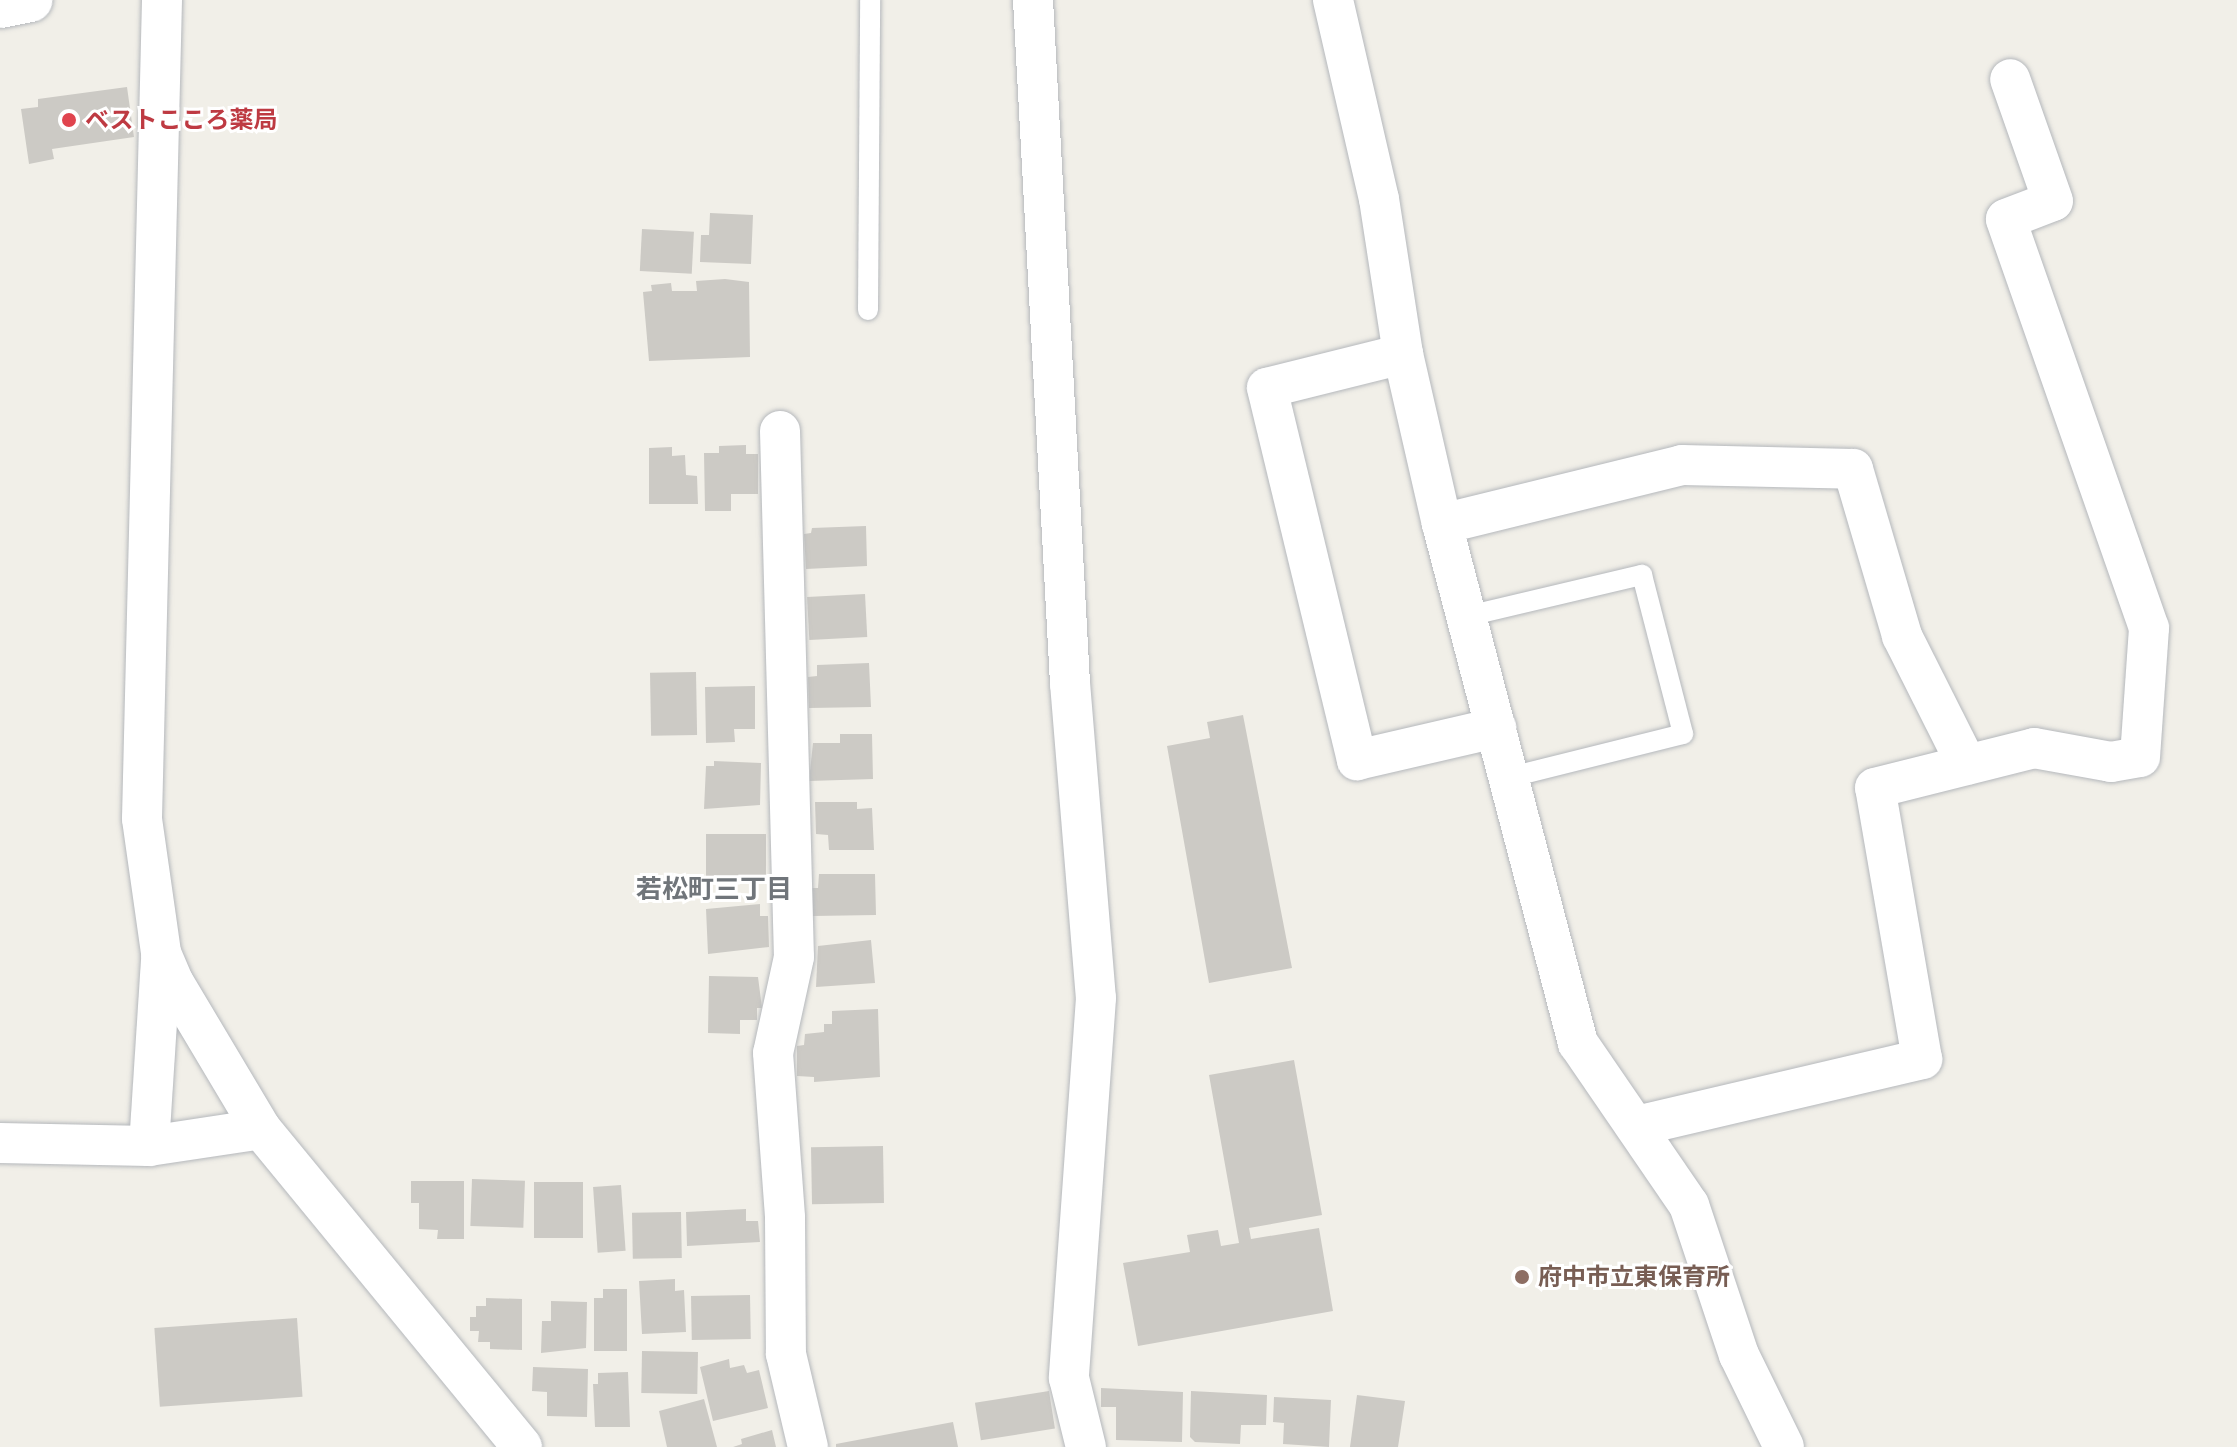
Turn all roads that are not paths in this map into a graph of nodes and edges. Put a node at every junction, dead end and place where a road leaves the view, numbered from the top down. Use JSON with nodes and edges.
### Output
{"nodes":[{"id":1,"x":30,"y":0,"type":"edge"},
{"id":2,"x":162,"y":0,"type":"edge"},
{"id":3,"x":870,"y":0,"type":"edge"},
{"id":4,"x":1033,"y":0,"type":"edge"},
{"id":5,"x":1333,"y":0,"type":"edge"},
{"id":6,"x":0,"y":6,"type":"edge"},
{"id":7,"x":2010,"y":79,"type":"dead end"},
{"id":8,"x":868,"y":310,"type":"dead end"},
{"id":9,"x":1403,"y":354,"type":"junction"},
{"id":10,"x":780,"y":431,"type":"dead end"},
{"id":11,"x":1442,"y":524,"type":"junction"},
{"id":12,"x":1468,"y":616,"type":"junction"},
{"id":13,"x":1496,"y":728,"type":"junction"},
{"id":14,"x":1967,"y":765,"type":"junction"},
{"id":15,"x":1507,"y":778,"type":"junction"},
{"id":16,"x":161,"y":953,"type":"junction"},
{"id":17,"x":1637,"y":1126,"type":"junction"},
{"id":18,"x":261,"y":1129,"type":"junction"},
{"id":19,"x":0,"y":1143,"type":"edge"},
{"id":20,"x":149,"y":1146,"type":"junction"},
{"id":21,"x":522,"y":1447,"type":"edge"},
{"id":22,"x":808,"y":1447,"type":"edge"},
{"id":23,"x":1086,"y":1447,"type":"edge"},
{"id":24,"x":1784,"y":1447,"type":"edge"}],
"edges":[{"from":1,"to":6,"type":"main road"},
{"from":2,"to":16,"type":"street"},
{"from":3,"to":8,"type":"lane"},
{"from":4,"to":23,"type":"street"},
{"from":5,"to":9,"type":"street"},
{"from":7,"to":14,"type":"street"},
{"from":9,"to":11,"type":"street"},
{"from":9,"to":13,"type":"street"},
{"from":10,"to":22,"type":"street"},
{"from":11,"to":12,"type":"street"},
{"from":11,"to":14,"type":"street"},
{"from":12,"to":13,"type":"street"},
{"from":12,"to":15,"type":"lane"},
{"from":13,"to":15,"type":"street"},
{"from":14,"to":17,"type":"street"},
{"from":15,"to":17,"type":"street"},
{"from":16,"to":18,"type":"street"},
{"from":16,"to":20,"type":"street"},
{"from":17,"to":24,"type":"street"},
{"from":18,"to":20,"type":"street"},
{"from":18,"to":21,"type":"street"},
{"from":19,"to":20,"type":"street"}]}
